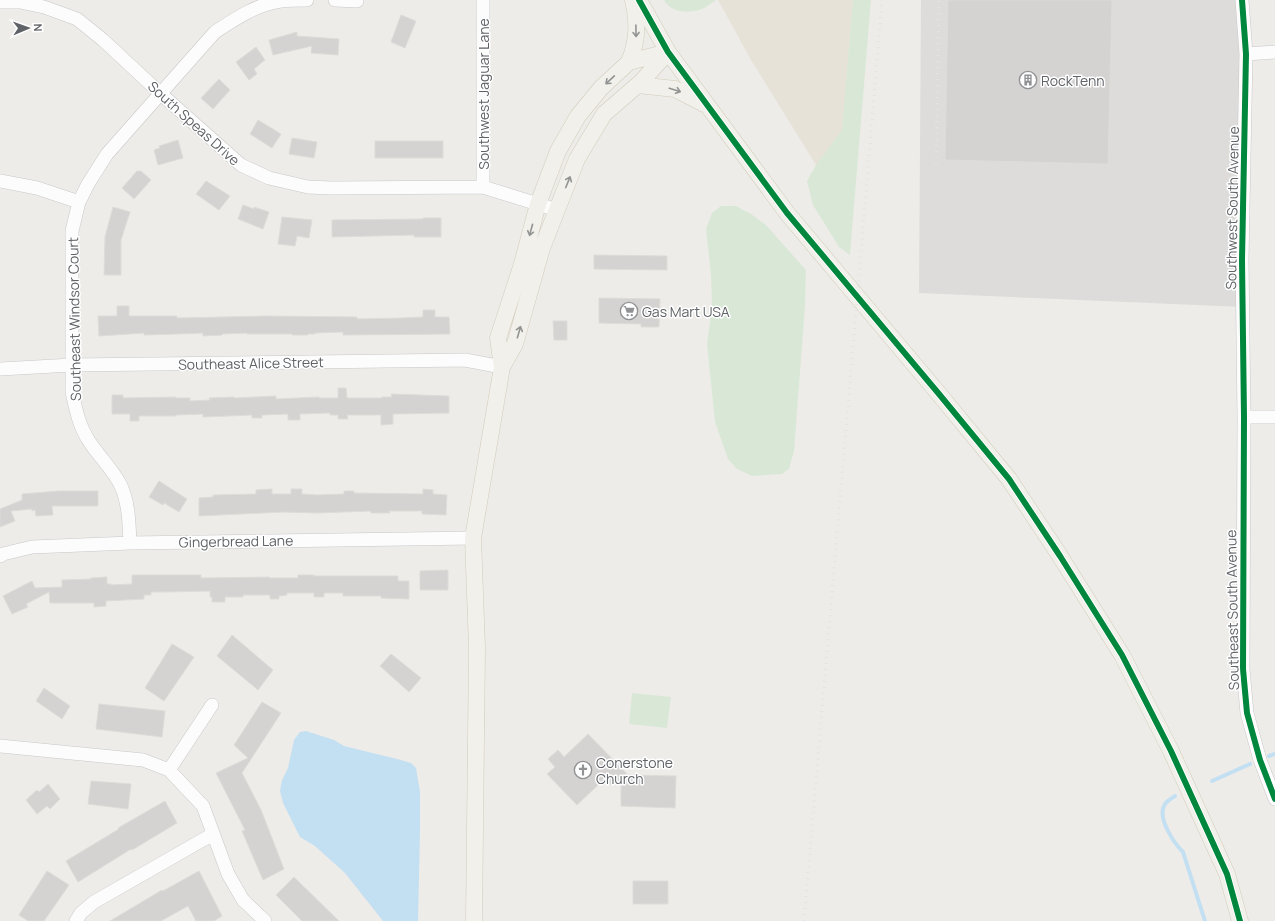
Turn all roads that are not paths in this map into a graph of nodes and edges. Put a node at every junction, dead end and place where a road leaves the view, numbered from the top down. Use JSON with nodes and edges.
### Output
{"nodes":[{"id":1,"x":307,"y":0,"type":"edge"},
{"id":2,"x":335,"y":0,"type":"edge"},
{"id":3,"x":483,"y":0,"type":"edge"},
{"id":4,"x":632,"y":0,"type":"edge"},
{"id":5,"x":640,"y":0,"type":"edge"},
{"id":6,"x":1242,"y":0,"type":"edge"},
{"id":7,"x":357,"y":1,"type":"edge"},
{"id":8,"x":0,"y":2,"type":"edge"},
{"id":9,"x":668,"y":52,"type":"junction"},
{"id":10,"x":1275,"y":52,"type":"edge"},
{"id":11,"x":1246,"y":54,"type":"junction"},
{"id":12,"x":629,"y":62,"type":"junction"},
{"id":13,"x":638,"y":85,"type":"junction"},
{"id":14,"x":161,"y":94,"type":"junction"},
{"id":15,"x":709,"y":108,"type":"junction"},
{"id":16,"x":0,"y":181,"type":"edge"},
{"id":17,"x":483,"y":187,"type":"junction"},
{"id":18,"x":79,"y":202,"type":"junction"},
{"id":19,"x":538,"y":204,"type":"junction"},
{"id":20,"x":557,"y":210,"type":"junction"},
{"id":21,"x":72,"y":365,"type":"junction"},
{"id":22,"x":502,"y":367,"type":"junction"},
{"id":23,"x":0,"y":369,"type":"edge"},
{"id":24,"x":1244,"y":417,"type":"junction"},
{"id":25,"x":1275,"y":417,"type":"edge"},
{"id":26,"x":473,"y":538,"type":"junction"},
{"id":27,"x":130,"y":543,"type":"junction"},
{"id":28,"x":0,"y":556,"type":"edge"},
{"id":29,"x":212,"y":704,"type":"dead end"},
{"id":30,"x":0,"y":746,"type":"edge"},
{"id":31,"x":169,"y":770,"type":"junction"},
{"id":32,"x":1275,"y":799,"type":"edge"},
{"id":33,"x":214,"y":834,"type":"junction"},
{"id":34,"x":76,"y":921,"type":"edge"},
{"id":35,"x":264,"y":921,"type":"edge"},
{"id":36,"x":474,"y":921,"type":"edge"},
{"id":37,"x":1240,"y":921,"type":"edge"}],
"edges":[{"from":1,"to":14,"type":"street","name":"Southeast Windsor Court"},
{"from":2,"to":7,"type":"street"},
{"from":3,"to":17,"type":"street","name":"Southwest Jaguar Lane"},
{"from":4,"to":12,"type":"main road","one_way":true},
{"from":5,"to":9,"type":"main road"},
{"from":6,"to":11,"type":"street","name":"Southwest South Avenue"},
{"from":8,"to":14,"type":"street","name":"South Speas Drive"},
{"from":9,"to":12,"type":"main road"},
{"from":9,"to":13,"type":"main road"},
{"from":9,"to":15,"type":"main road"},
{"from":10,"to":11,"type":"street"},
{"from":11,"to":24,"type":"street","name":"Southwest South Avenue"},
{"from":12,"to":19,"type":"main road","one_way":true},
{"from":13,"to":15,"type":"main road","one_way":true},
{"from":20,"to":13,"type":"main road","one_way":true},
{"from":14,"to":17,"type":"street","name":"South Speas Drive"},
{"from":14,"to":18,"type":"street","name":"Southeast Windsor Court"},
{"from":15,"to":37,"type":"main road"},
{"from":16,"to":18,"type":"street"},
{"from":17,"to":19,"type":"street","name":"South Speas Drive"},
{"from":18,"to":21,"type":"street","name":"Southeast Windsor Court"},
{"from":19,"to":20,"type":"street","name":"South Speas Drive"},
{"from":19,"to":22,"type":"main road","one_way":true},
{"from":22,"to":20,"type":"main road","one_way":true},
{"from":21,"to":22,"type":"street","name":"Southeast Alice Street"},
{"from":21,"to":23,"type":"street","name":"Southeast Alice Street"},
{"from":21,"to":27,"type":"street","name":"Southeast Windsor Court"},
{"from":22,"to":26,"type":"main road"},
{"from":24,"to":25,"type":"street"},
{"from":24,"to":32,"type":"street","name":"Southeast South Avenue"},
{"from":26,"to":27,"type":"street","name":"Gingerbread Lane"},
{"from":26,"to":36,"type":"main road"},
{"from":27,"to":28,"type":"street","name":"Gingerbread Lane"},
{"from":29,"to":31,"type":"street"},
{"from":30,"to":31,"type":"street"},
{"from":31,"to":33,"type":"street"},
{"from":33,"to":34,"type":"street"},
{"from":33,"to":35,"type":"street"}]}
